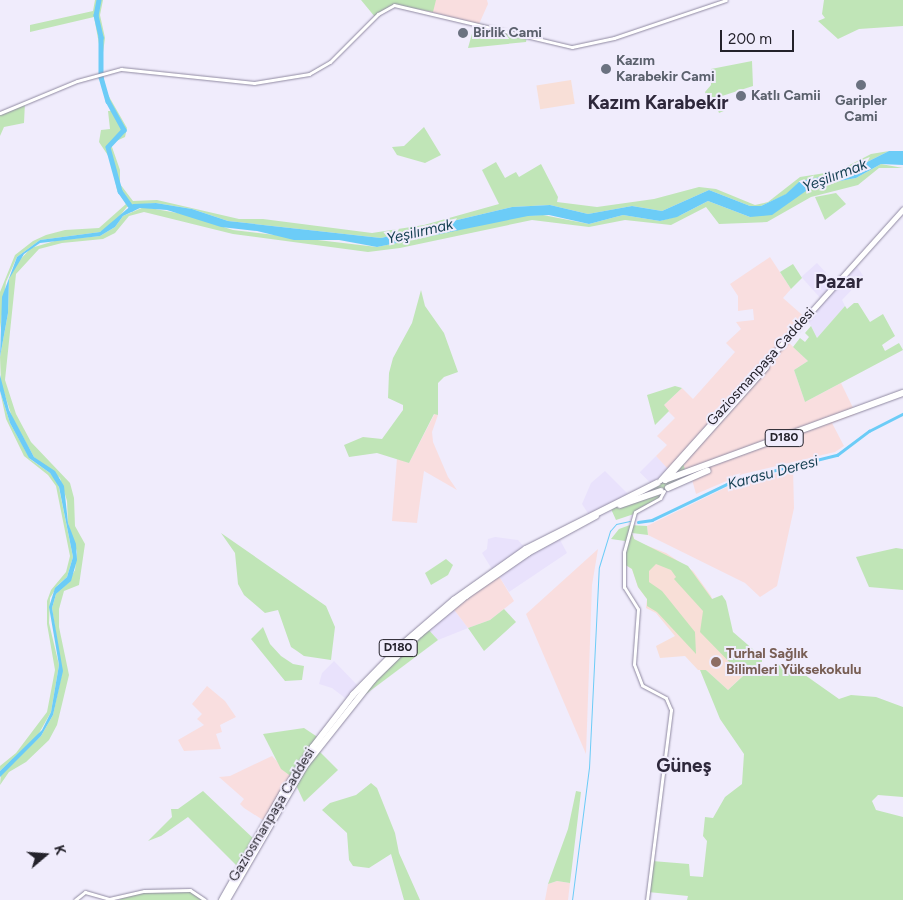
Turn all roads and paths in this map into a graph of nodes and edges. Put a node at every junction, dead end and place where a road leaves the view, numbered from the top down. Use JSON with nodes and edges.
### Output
{"nodes":[{"id":1,"x":726,"y":0,"type":"edge"},
{"id":2,"x":0,"y":113,"type":"edge"},
{"id":3,"x":903,"y":211,"type":"edge"},
{"id":4,"x":903,"y":395,"type":"edge"},
{"id":5,"x":660,"y":481,"type":"junction"},
{"id":6,"x":664,"y":490,"type":"junction"},
{"id":7,"x":75,"y":900,"type":"edge"},
{"id":8,"x":205,"y":900,"type":"edge"},
{"id":9,"x":222,"y":900,"type":"edge"},
{"id":10,"x":227,"y":900,"type":"edge"},
{"id":11,"x":648,"y":900,"type":"edge"}],
"edges":[{"from":1,"to":2,"type":"street"},
{"from":3,"to":5,"type":"main road","name":"Gaziosmanpaşa Caddesi"},
{"from":4,"to":5,"type":"highway","number":"D180"},
{"from":4,"to":6,"type":"highway","number":"D180"},
{"from":5,"to":6,"type":"highway"},
{"from":5,"to":6,"type":"highway"},
{"from":5,"to":9,"type":"highway","name":"Gaziosmanpaşa Caddesi","number":"D180"},
{"from":6,"to":10,"type":"highway","name":"Gaziosmanpaşa Caddesi","number":"D180"},
{"from":6,"to":11,"type":"street"},
{"from":7,"to":8,"type":"street"}]}
